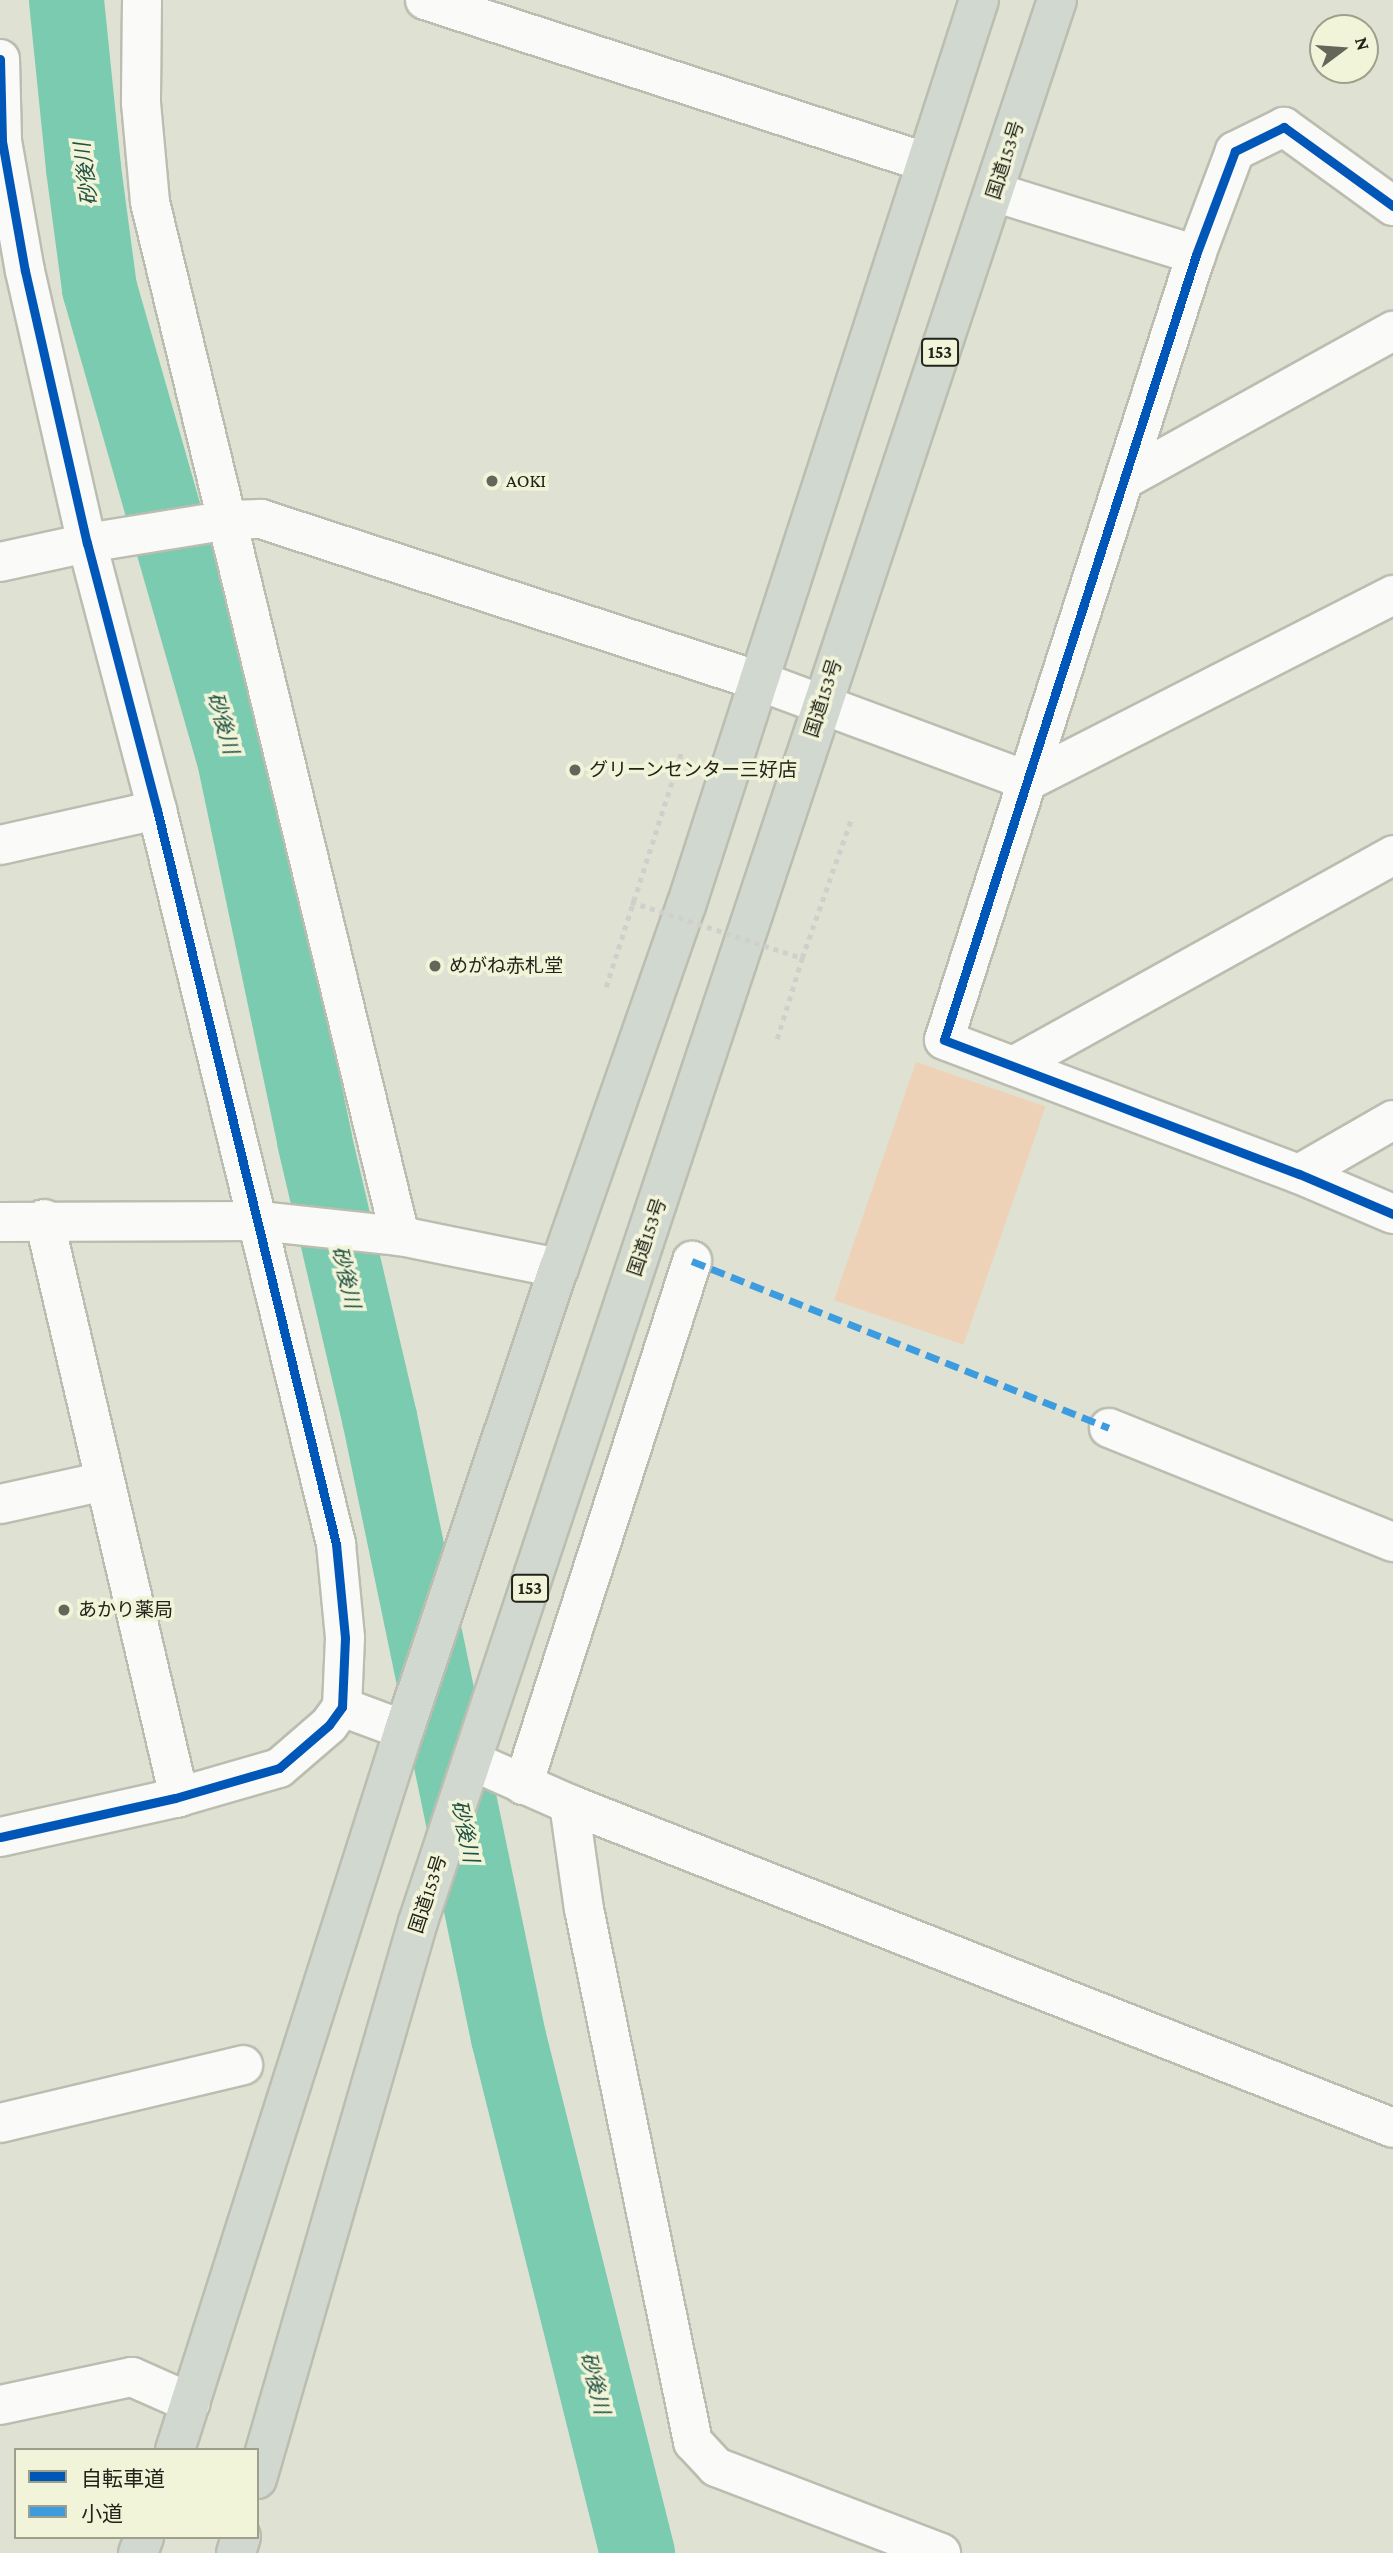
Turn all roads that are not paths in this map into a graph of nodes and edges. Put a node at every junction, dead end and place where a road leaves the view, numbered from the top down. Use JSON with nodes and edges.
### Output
{"nodes":[{"id":1,"x":142,"y":0,"type":"edge"},
{"id":2,"x":425,"y":0,"type":"edge"},
{"id":3,"x":979,"y":0,"type":"edge"},
{"id":4,"x":1057,"y":0,"type":"edge"},
{"id":5,"x":0,"y":59,"type":"edge"},
{"id":6,"x":925,"y":162,"type":"junction"},
{"id":7,"x":995,"y":191,"type":"junction"},
{"id":8,"x":1393,"y":206,"type":"edge"},
{"id":9,"x":1196,"y":255,"type":"junction"},
{"id":10,"x":13,"y":274,"type":"edge"},
{"id":11,"x":1393,"y":331,"type":"edge"},
{"id":12,"x":1124,"y":480,"type":"junction"},
{"id":13,"x":229,"y":520,"type":"junction"},
{"id":14,"x":87,"y":543,"type":"junction"},
{"id":15,"x":0,"y":562,"type":"edge"},
{"id":16,"x":1388,"y":610,"type":"edge"},
{"id":17,"x":759,"y":681,"type":"junction"},
{"id":18,"x":821,"y":703,"type":"junction"},
{"id":19,"x":1028,"y":781,"type":"junction"},
{"id":20,"x":157,"y":810,"type":"junction"},
{"id":21,"x":0,"y":845,"type":"edge"},
{"id":22,"x":1393,"y":855,"type":"edge"},
{"id":23,"x":1013,"y":1066,"type":"junction"},
{"id":24,"x":1393,"y":1119,"type":"edge"},
{"id":25,"x":1298,"y":1174,"type":"junction"},
{"id":26,"x":1393,"y":1213,"type":"edge"},
{"id":27,"x":44,"y":1219,"type":"junction"},
{"id":28,"x":259,"y":1221,"type":"junction"},
{"id":29,"x":0,"y":1222,"type":"edge"},
{"id":30,"x":400,"y":1236,"type":"junction"},
{"id":31,"x":692,"y":1261,"type":"dead end"},
{"id":32,"x":559,"y":1268,"type":"junction"},
{"id":33,"x":1110,"y":1427,"type":"dead end"},
{"id":34,"x":105,"y":1480,"type":"junction"},
{"id":35,"x":0,"y":1504,"type":"edge"},
{"id":36,"x":1393,"y":1542,"type":"edge"},
{"id":37,"x":342,"y":1707,"type":"junction"},
{"id":38,"x":404,"y":1730,"type":"junction"},
{"id":39,"x":472,"y":1762,"type":"junction"},
{"id":40,"x":523,"y":1785,"type":"junction"},
{"id":41,"x":179,"y":1797,"type":"junction"},
{"id":42,"x":569,"y":1804,"type":"junction"},
{"id":43,"x":0,"y":1837,"type":"edge"},
{"id":44,"x":243,"y":2065,"type":"dead end"},
{"id":45,"x":0,"y":2123,"type":"edge"},
{"id":46,"x":1393,"y":2128,"type":"edge"},
{"id":47,"x":191,"y":2403,"type":"junction"},
{"id":48,"x":0,"y":2405,"type":"edge"},
{"id":49,"x":176,"y":2448,"type":"edge"},
{"id":50,"x":259,"y":2473,"type":"edge"},
{"id":51,"x":941,"y":2553,"type":"edge"}],
"edges":[{"from":1,"to":13,"type":"street"},
{"from":2,"to":6,"type":"street"},
{"from":3,"to":6,"type":"highway"},
{"from":4,"to":7,"type":"highway","name":"国道153号","number":"153"},
{"from":5,"to":10,"type":"street"},
{"from":6,"to":17,"type":"highway"},
{"from":7,"to":9,"type":"street"},
{"from":7,"to":18,"type":"highway","name":"国道153号","number":"153"},
{"from":8,"to":9,"type":"street"},
{"from":9,"to":12,"type":"street"},
{"from":10,"to":14,"type":"street"},
{"from":11,"to":12,"type":"street"},
{"from":12,"to":19,"type":"street"},
{"from":13,"to":14,"type":"street"},
{"from":13,"to":17,"type":"street"},
{"from":13,"to":30,"type":"street"},
{"from":14,"to":15,"type":"street"},
{"from":14,"to":20,"type":"street"},
{"from":16,"to":19,"type":"street"},
{"from":17,"to":18,"type":"street"},
{"from":17,"to":32,"type":"highway"},
{"from":18,"to":19,"type":"street"},
{"from":18,"to":39,"type":"highway","name":"国道153号","number":"153"},
{"from":19,"to":23,"type":"street"},
{"from":20,"to":21,"type":"street"},
{"from":20,"to":28,"type":"street"},
{"from":22,"to":23,"type":"street"},
{"from":23,"to":25,"type":"street"},
{"from":24,"to":25,"type":"street"},
{"from":25,"to":26,"type":"street"},
{"from":27,"to":28,"type":"street"},
{"from":27,"to":29,"type":"street"},
{"from":27,"to":34,"type":"street"},
{"from":28,"to":30,"type":"street"},
{"from":28,"to":37,"type":"street"},
{"from":30,"to":32,"type":"street"},
{"from":31,"to":40,"type":"street"},
{"from":32,"to":38,"type":"highway"},
{"from":33,"to":36,"type":"street"},
{"from":34,"to":35,"type":"street"},
{"from":34,"to":41,"type":"street"},
{"from":37,"to":38,"type":"street"},
{"from":37,"to":41,"type":"street"},
{"from":38,"to":47,"type":"highway"},
{"from":39,"to":40,"type":"street"},
{"from":39,"to":50,"type":"highway","name":"国道153号","number":"153"},
{"from":40,"to":42,"type":"street"},
{"from":41,"to":43,"type":"street"},
{"from":42,"to":46,"type":"street"},
{"from":42,"to":51,"type":"street"},
{"from":44,"to":45,"type":"street"},
{"from":47,"to":48,"type":"street"},
{"from":47,"to":49,"type":"highway"}]}
